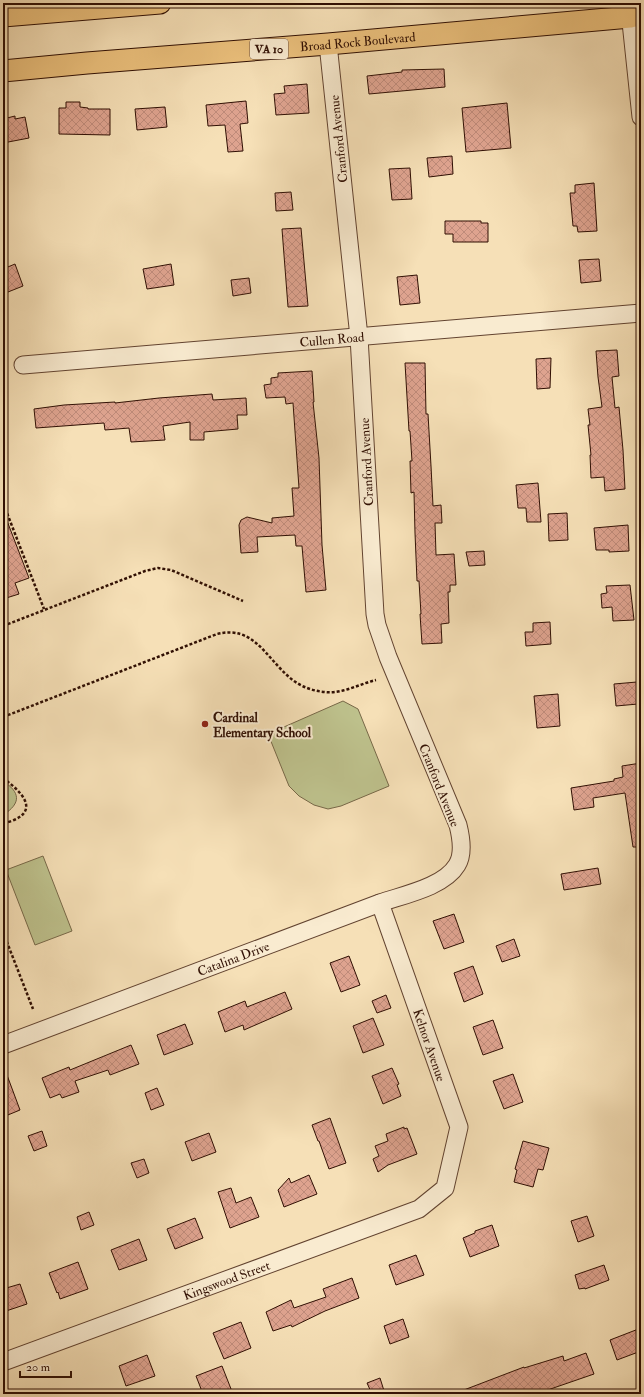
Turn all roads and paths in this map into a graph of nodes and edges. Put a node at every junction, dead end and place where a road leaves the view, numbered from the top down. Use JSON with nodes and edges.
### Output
{"nodes":[{"id":1,"x":160,"y":3,"type":"edge"},
{"id":2,"x":633,"y":11,"type":"edge"},
{"id":3,"x":3,"y":16,"type":"edge"},
{"id":4,"x":328,"y":44,"type":"junction"},
{"id":5,"x":3,"y":71,"type":"edge"},
{"id":6,"x":641,"y":117,"type":"edge"},
{"id":7,"x":641,"y":313,"type":"edge"},
{"id":8,"x":359,"y":337,"type":"junction"},
{"id":9,"x":23,"y":365,"type":"dead end"},
{"id":10,"x":3,"y":515,"type":"edge"},
{"id":11,"x":244,"y":601,"type":"dead end"},
{"id":12,"x":44,"y":609,"type":"junction"},
{"id":13,"x":3,"y":626,"type":"edge"},
{"id":14,"x":376,"y":680,"type":"dead end"},
{"id":15,"x":3,"y":717,"type":"edge"},
{"id":16,"x":3,"y":778,"type":"edge"},
{"id":17,"x":3,"y":824,"type":"edge"},
{"id":18,"x":458,"y":864,"type":"joint"},
{"id":19,"x":380,"y":903,"type":"junction"},
{"id":20,"x":3,"y":932,"type":"edge"},
{"id":21,"x":33,"y":1009,"type":"dead end"},
{"id":22,"x":3,"y":1045,"type":"edge"},
{"id":23,"x":446,"y":1188,"type":"joint"},
{"id":24,"x":3,"y":1362,"type":"edge"}],
"edges":[{"from":1,"to":3,"type":"main road"},
{"from":2,"to":4,"type":"main road","name":"Broad Rock Boulevard","number":"VA 10"},
{"from":2,"to":6,"type":"street"},
{"from":4,"to":5,"type":"main road","name":"Broad Rock Boulevard","number":"VA 10"},
{"from":4,"to":8,"type":"street","name":"Cranford Avenue"},
{"from":7,"to":8,"type":"street","name":"Cullen Road"},
{"from":8,"to":9,"type":"street","name":"Cullen Road"},
{"from":8,"to":18,"type":"street","name":"Cranford Avenue"},
{"from":10,"to":12,"type":"path"},
{"from":11,"to":12,"type":"path"},
{"from":12,"to":13,"type":"path"},
{"from":14,"to":15,"type":"path"},
{"from":16,"to":17,"type":"path"},
{"from":18,"to":19,"type":"street","name":"Catalina Drive"},
{"from":19,"to":22,"type":"street","name":"Catalina Drive"},
{"from":19,"to":23,"type":"street","name":"Kelnor Avenue"},
{"from":20,"to":21,"type":"path"},
{"from":23,"to":24,"type":"street","name":"Kingswood Street"}]}
